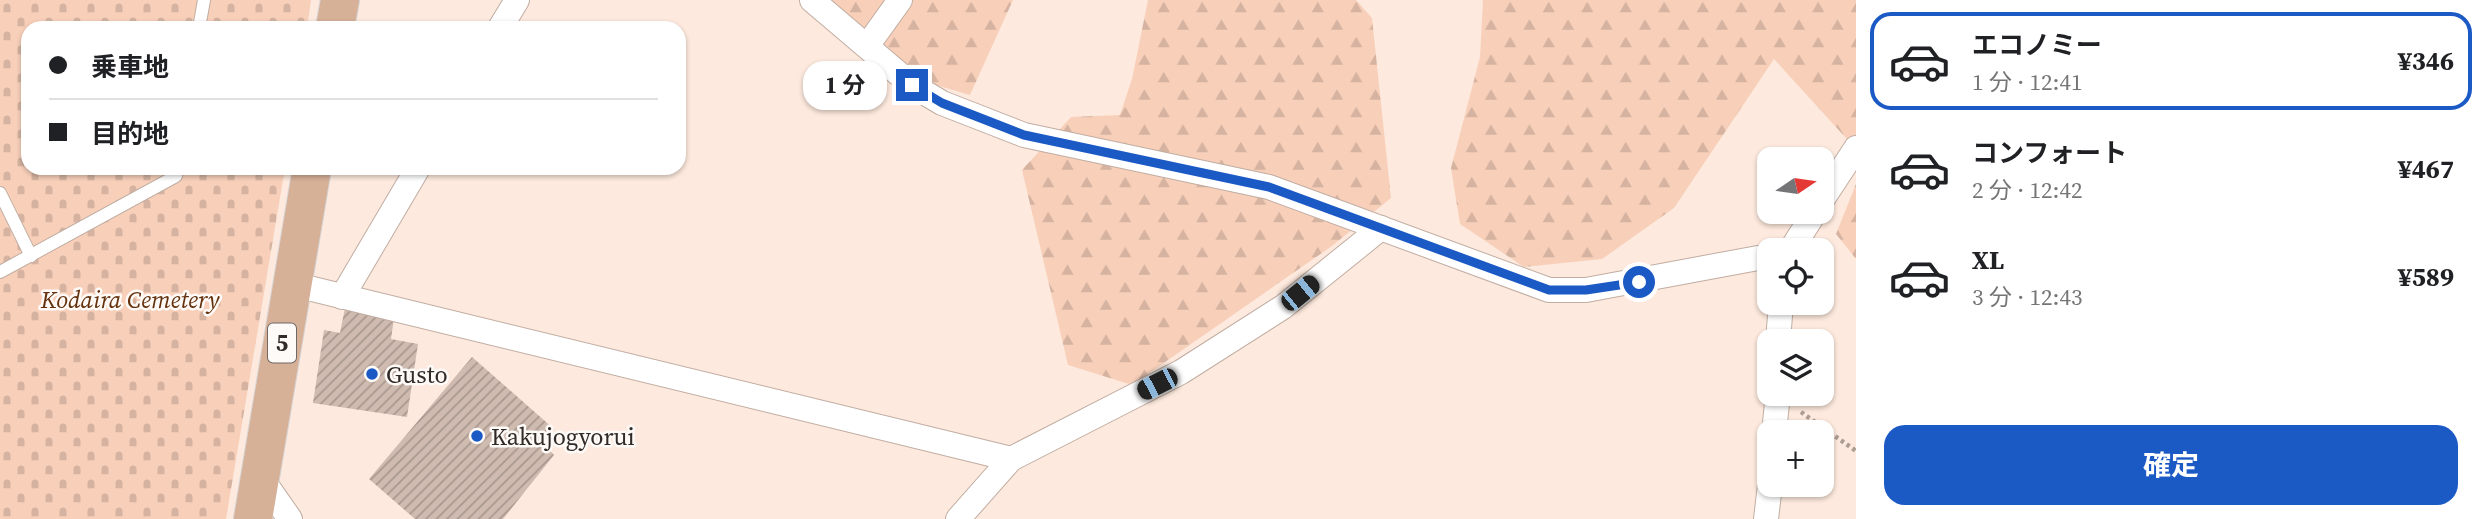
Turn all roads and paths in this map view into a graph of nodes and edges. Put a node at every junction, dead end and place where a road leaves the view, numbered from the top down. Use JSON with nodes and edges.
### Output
{"nodes":[{"id":1,"x":204,"y":0,"type":"edge"},
{"id":2,"x":340,"y":0,"type":"edge"},
{"id":3,"x":517,"y":0,"type":"edge"},
{"id":4,"x":812,"y":0,"type":"edge"},
{"id":5,"x":900,"y":0,"type":"edge"},
{"id":6,"x":200,"y":21,"type":"edge"},
{"id":7,"x":336,"y":21,"type":"edge"},
{"id":8,"x":504,"y":21,"type":"edge"},
{"id":9,"x":867,"y":46,"type":"junction"},
{"id":10,"x":1856,"y":148,"type":"edge"},
{"id":11,"x":176,"y":175,"type":"edge"},
{"id":12,"x":311,"y":175,"type":"edge"},
{"id":13,"x":414,"y":175,"type":"edge"},
{"id":14,"x":1834,"y":182,"type":"edge"},
{"id":15,"x":0,"y":193,"type":"edge"},
{"id":16,"x":1381,"y":228,"type":"junction"},
{"id":17,"x":31,"y":256,"type":"junction"},
{"id":18,"x":1757,"y":258,"type":"edge"},
{"id":19,"x":0,"y":272,"type":"edge"},
{"id":20,"x":292,"y":284,"type":"junction"},
{"id":21,"x":342,"y":297,"type":"junction"},
{"id":22,"x":1794,"y":406,"type":"edge"},
{"id":23,"x":1856,"y":451,"type":"edge"},
{"id":24,"x":1011,"y":458,"type":"junction"},
{"id":25,"x":260,"y":476,"type":"junction"},
{"id":26,"x":1769,"y":497,"type":"edge"},
{"id":27,"x":253,"y":519,"type":"edge"},
{"id":28,"x":290,"y":519,"type":"edge"},
{"id":29,"x":958,"y":519,"type":"edge"},
{"id":30,"x":1766,"y":519,"type":"edge"}],
"edges":[{"from":1,"to":6,"type":"lane"},
{"from":2,"to":7,"type":"main road"},
{"from":3,"to":8,"type":"street"},
{"from":4,"to":9,"type":"street"},
{"from":5,"to":9,"type":"street"},
{"from":9,"to":16,"type":"street"},
{"from":10,"to":14,"type":"street"},
{"from":11,"to":17,"type":"lane"},
{"from":12,"to":20,"type":"main road","number":"5"},
{"from":13,"to":21,"type":"street"},
{"from":15,"to":17,"type":"lane"},
{"from":16,"to":18,"type":"street"},
{"from":16,"to":24,"type":"street"},
{"from":17,"to":19,"type":"lane"},
{"from":20,"to":21,"type":"street"},
{"from":20,"to":25,"type":"main road","number":"5"},
{"from":21,"to":24,"type":"street"},
{"from":22,"to":23,"type":"path"},
{"from":24,"to":29,"type":"street"},
{"from":25,"to":27,"type":"main road","number":"5"},
{"from":25,"to":28,"type":"street"},
{"from":26,"to":30,"type":"street"}]}
